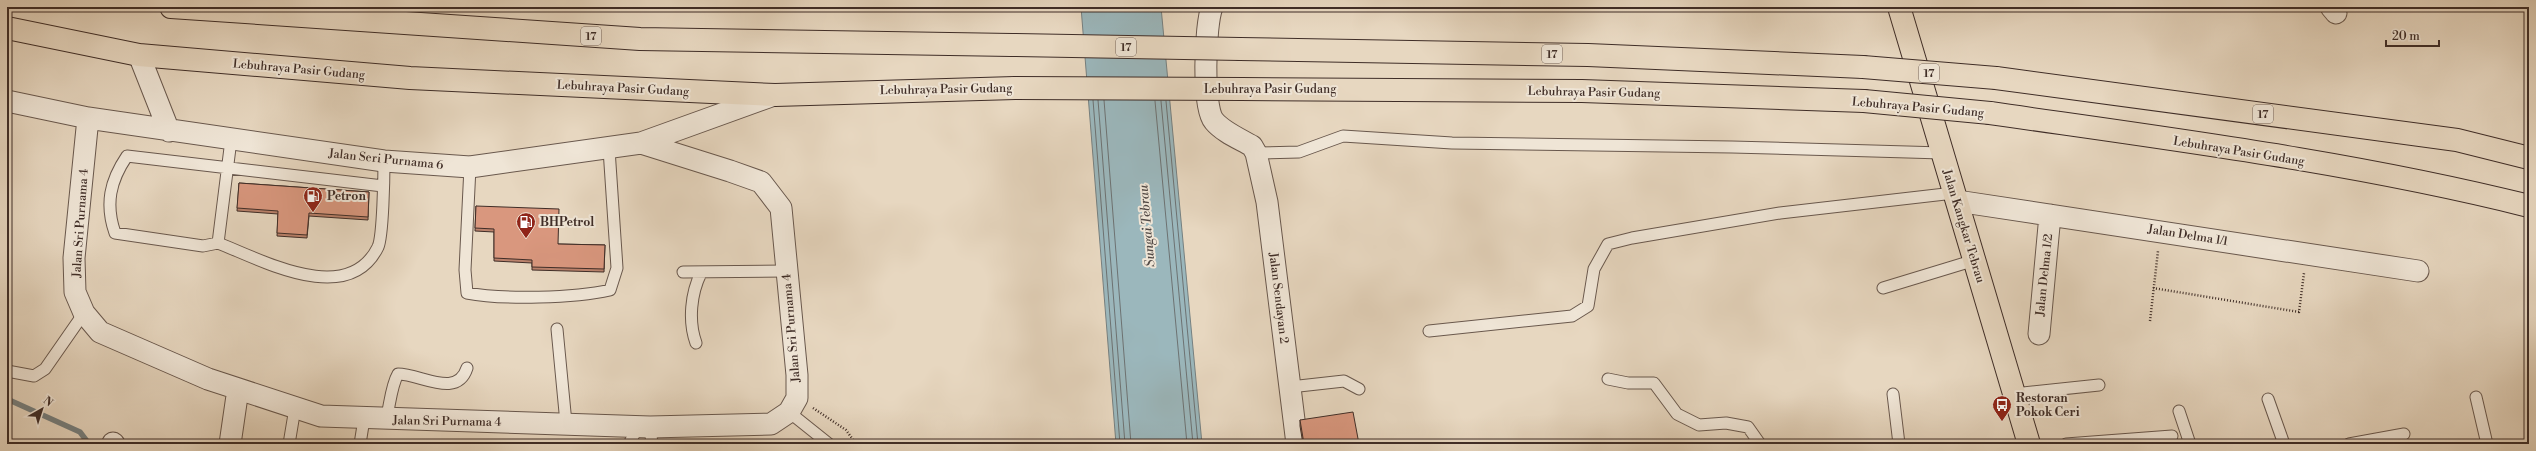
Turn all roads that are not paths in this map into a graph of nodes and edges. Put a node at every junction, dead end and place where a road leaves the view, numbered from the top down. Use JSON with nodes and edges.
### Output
{"nodes":[{"id":1,"x":171,"y":7,"type":"edge"},
{"id":2,"x":1212,"y":7,"type":"edge"},
{"id":3,"x":1899,"y":7,"type":"edge"},
{"id":4,"x":7,"y":28,"type":"edge"},
{"id":5,"x":139,"y":55,"type":"junction"},
{"id":6,"x":775,"y":94,"type":"junction"},
{"id":7,"x":7,"y":101,"type":"edge"},
{"id":8,"x":88,"y":118,"type":"junction"},
{"id":9,"x":169,"y":131,"type":"junction"},
{"id":10,"x":230,"y":140,"type":"junction"},
{"id":11,"x":641,"y":143,"type":"junction"},
{"id":12,"x":609,"y":149,"type":"junction"},
{"id":13,"x":1256,"y":153,"type":"junction"},
{"id":14,"x":1942,"y":153,"type":"junction"},
{"id":15,"x":2529,"y":158,"type":"edge"},
{"id":16,"x":384,"y":161,"type":"junction"},
{"id":17,"x":470,"y":167,"type":"junction"},
{"id":18,"x":228,"y":168,"type":"junction"},
{"id":19,"x":761,"y":182,"type":"joint"},
{"id":20,"x":383,"y":186,"type":"junction"},
{"id":21,"x":1956,"y":197,"type":"junction"},
{"id":22,"x":2529,"y":206,"type":"edge"},
{"id":23,"x":2050,"y":215,"type":"junction"},
{"id":24,"x":218,"y":243,"type":"junction"},
{"id":25,"x":1975,"y":260,"type":"junction"},
{"id":26,"x":786,"y":271,"type":"junction"},
{"id":27,"x":683,"y":272,"type":"dead end"},
{"id":28,"x":2418,"y":272,"type":"dead end"},
{"id":29,"x":701,"y":273,"type":"junction"},
{"id":30,"x":1883,"y":288,"type":"dead end"},
{"id":31,"x":84,"y":313,"type":"junction"},
{"id":32,"x":557,"y":329,"type":"dead end"},
{"id":33,"x":1429,"y":331,"type":"dead end"},
{"id":34,"x":2039,"y":334,"type":"dead end"},
{"id":35,"x":696,"y":343,"type":"dead end"},
{"id":36,"x":467,"y":368,"type":"dead end"},
{"id":37,"x":7,"y":371,"type":"edge"},
{"id":38,"x":1608,"y":379,"type":"dead end"},
{"id":39,"x":2099,"y":385,"type":"dead end"},
{"id":40,"x":1290,"y":387,"type":"junction"},
{"id":41,"x":238,"y":389,"type":"junction"},
{"id":42,"x":1359,"y":389,"type":"dead end"},
{"id":43,"x":1893,"y":394,"type":"dead end"},
{"id":44,"x":2014,"y":394,"type":"junction"},
{"id":45,"x":2476,"y":397,"type":"dead end"},
{"id":46,"x":2268,"y":399,"type":"dead end"},
{"id":47,"x":793,"y":405,"type":"junction"},
{"id":48,"x":295,"y":408,"type":"junction"},
{"id":49,"x":2179,"y":411,"type":"dead end"},
{"id":50,"x":364,"y":419,"type":"junction"},
{"id":51,"x":386,"y":420,"type":"junction"},
{"id":52,"x":566,"y":423,"type":"junction"},
{"id":53,"x":2404,"y":434,"type":"dead end"},
{"id":54,"x":642,"y":435,"type":"edge"},
{"id":55,"x":2172,"y":436,"type":"dead end"},
{"id":56,"x":230,"y":444,"type":"edge"},
{"id":57,"x":289,"y":444,"type":"edge"},
{"id":58,"x":360,"y":444,"type":"edge"},
{"id":59,"x":829,"y":444,"type":"edge"},
{"id":60,"x":1297,"y":444,"type":"edge"},
{"id":61,"x":1760,"y":444,"type":"edge"},
{"id":62,"x":1899,"y":444,"type":"edge"},
{"id":63,"x":2029,"y":444,"type":"edge"},
{"id":64,"x":2066,"y":444,"type":"edge"},
{"id":65,"x":2190,"y":444,"type":"edge"},
{"id":66,"x":2284,"y":444,"type":"edge"},
{"id":67,"x":2349,"y":444,"type":"edge"},
{"id":68,"x":2487,"y":444,"type":"edge"}],
"edges":[{"from":1,"to":15,"type":"main road","number":"17","bridge":true},
{"from":2,"to":13,"type":"street"},
{"from":3,"to":14,"type":"main road","name":"Jalan Kangkar Tebrau"},
{"from":4,"to":5,"type":"main road","name":"Lebuhraya Pasir Gudang"},
{"from":5,"to":6,"type":"main road","name":"Lebuhraya Pasir Gudang"},
{"from":5,"to":9,"type":"street"},
{"from":6,"to":11,"type":"street"},
{"from":6,"to":22,"type":"main road","name":"Lebuhraya Pasir Gudang","bridge":true},
{"from":7,"to":8,"type":"street","name":"Jalan Seri Purnama 6"},
{"from":8,"to":9,"type":"street","name":"Jalan Seri Purnama 6"},
{"from":8,"to":31,"type":"street","name":"Jalan Sri Purnama 4"},
{"from":9,"to":10,"type":"street","name":"Jalan Seri Purnama 6"},
{"from":10,"to":16,"type":"street","name":"Jalan Seri Purnama 6"},
{"from":10,"to":18,"type":"lane"},
{"from":11,"to":12,"type":"street","name":"Jalan Seri Purnama 6"},
{"from":11,"to":19,"type":"street","name":"Jalan Seri Purnama 6"},
{"from":12,"to":17,"type":"street","name":"Jalan Seri Purnama 6"},
{"from":12,"to":17,"type":"lane"},
{"from":13,"to":14,"type":"lane"},
{"from":13,"to":40,"type":"street","name":"Jalan Sendayan 2"},
{"from":14,"to":21,"type":"main road","name":"Jalan Kangkar Tebrau"},
{"from":16,"to":17,"type":"street","name":"Jalan Seri Purnama 6"},
{"from":16,"to":20,"type":"lane"},
{"from":18,"to":20,"type":"lane"},
{"from":18,"to":24,"type":"lane"},
{"from":18,"to":24,"type":"lane"},
{"from":19,"to":26,"type":"street","name":"Jalan Sri Purnama 4"},
{"from":20,"to":24,"type":"lane"},
{"from":21,"to":23,"type":"street","name":"Jalan Delma 1/1"},
{"from":21,"to":25,"type":"main road","name":"Jalan Kangkar Tebrau"},
{"from":21,"to":33,"type":"lane"},
{"from":23,"to":28,"type":"street","name":"Jalan Delma 1/1"},
{"from":23,"to":34,"type":"street","name":"Jalan Delma 1/2"},
{"from":25,"to":30,"type":"lane"},
{"from":25,"to":44,"type":"main road","name":"Jalan Kangkar Tebrau"},
{"from":26,"to":29,"type":"lane"},
{"from":26,"to":47,"type":"street","name":"Jalan Sri Purnama 4"},
{"from":27,"to":29,"type":"lane"},
{"from":29,"to":35,"type":"lane"},
{"from":31,"to":37,"type":"lane"},
{"from":31,"to":41,"type":"street","name":"Jalan Sri Purnama 4"},
{"from":32,"to":52,"type":"lane"},
{"from":36,"to":51,"type":"lane"},
{"from":38,"to":61,"type":"lane"},
{"from":39,"to":44,"type":"lane"},
{"from":40,"to":42,"type":"lane"},
{"from":40,"to":60,"type":"street","name":"Jalan Sendayan 2"},
{"from":41,"to":48,"type":"street","name":"Jalan Sri Purnama 4"},
{"from":41,"to":56,"type":"street"},
{"from":43,"to":62,"type":"lane"},
{"from":44,"to":63,"type":"main road","name":"Jalan Kangkar Tebrau"},
{"from":45,"to":68,"type":"lane"},
{"from":46,"to":66,"type":"lane"},
{"from":47,"to":54,"type":"street","name":"Jalan Sri Purnama 4"},
{"from":47,"to":59,"type":"lane"},
{"from":48,"to":50,"type":"street","name":"Jalan Sri Purnama 4"},
{"from":48,"to":57,"type":"lane"},
{"from":49,"to":65,"type":"lane"},
{"from":50,"to":51,"type":"street","name":"Jalan Sri Purnama 4"},
{"from":50,"to":58,"type":"lane"},
{"from":51,"to":52,"type":"street","name":"Jalan Sri Purnama 4"},
{"from":52,"to":54,"type":"street","name":"Jalan Sri Purnama 4"},
{"from":53,"to":67,"type":"lane"},
{"from":55,"to":64,"type":"lane"}]}
